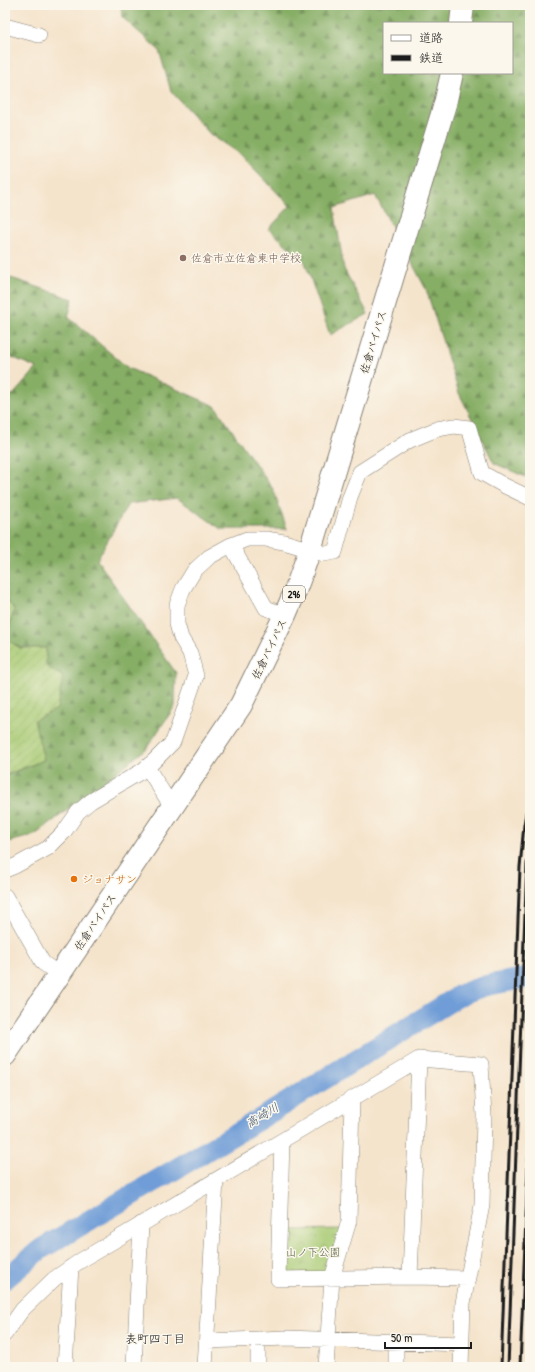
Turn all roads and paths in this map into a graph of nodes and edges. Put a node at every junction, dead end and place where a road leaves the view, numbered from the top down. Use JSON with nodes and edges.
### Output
{"nodes":[{"id":1,"x":463,"y":5,"type":"edge"},
{"id":2,"x":461,"y":22,"type":"edge"},
{"id":3,"x":5,"y":26,"type":"edge"},
{"id":4,"x":39,"y":35,"type":"dead end"},
{"id":5,"x":452,"y":74,"type":"edge"},
{"id":6,"x":530,"y":498,"type":"edge"},
{"id":7,"x":231,"y":545,"type":"junction"},
{"id":8,"x":310,"y":550,"type":"junction"},
{"id":9,"x":285,"y":615,"type":"junction"},
{"id":10,"x":147,"y":766,"type":"junction"},
{"id":11,"x":172,"y":807,"type":"junction"},
{"id":12,"x":5,"y":870,"type":"edge"},
{"id":13,"x":5,"y":896,"type":"edge"},
{"id":14,"x":60,"y":976,"type":"junction"},
{"id":15,"x":5,"y":1055,"type":"edge"},
{"id":16,"x":420,"y":1059,"type":"junction"},
{"id":17,"x":352,"y":1099,"type":"junction"},
{"id":18,"x":282,"y":1140,"type":"junction"},
{"id":19,"x":216,"y":1180,"type":"junction"},
{"id":20,"x":141,"y":1224,"type":"junction"},
{"id":21,"x":71,"y":1267,"type":"junction"},
{"id":22,"x":410,"y":1277,"type":"junction"},
{"id":23,"x":332,"y":1278,"type":"junction"},
{"id":24,"x":468,"y":1278,"type":"junction"},
{"id":25,"x":5,"y":1334,"type":"edge"},
{"id":26,"x":258,"y":1339,"type":"junction"},
{"id":27,"x":328,"y":1340,"type":"junction"},
{"id":28,"x":207,"y":1341,"type":"junction"},
{"id":29,"x":396,"y":1342,"type":"junction"},
{"id":30,"x":461,"y":1344,"type":"junction"},
{"id":31,"x":65,"y":1367,"type":"edge"},
{"id":32,"x":134,"y":1367,"type":"edge"},
{"id":33,"x":206,"y":1367,"type":"edge"},
{"id":34,"x":258,"y":1367,"type":"edge"},
{"id":35,"x":326,"y":1367,"type":"edge"},
{"id":36,"x":396,"y":1367,"type":"edge"},
{"id":37,"x":461,"y":1367,"type":"edge"}],
"edges":[{"from":1,"to":2,"type":"highway"},
{"from":3,"to":4,"type":"street"},
{"from":5,"to":8,"type":"highway","name":"佐倉バイパス","number":"296"},
{"from":6,"to":8,"type":"street"},
{"from":7,"to":8,"type":"street"},
{"from":7,"to":9,"type":"street"},
{"from":7,"to":10,"type":"street"},
{"from":8,"to":9,"type":"highway","name":"佐倉バイパス","number":"296"},
{"from":9,"to":11,"type":"highway","name":"佐倉バイパス","number":"296"},
{"from":10,"to":11,"type":"street"},
{"from":10,"to":12,"type":"street"},
{"from":11,"to":14,"type":"highway","name":"佐倉バイパス","number":"296"},
{"from":13,"to":14,"type":"street"},
{"from":14,"to":15,"type":"highway","name":"佐倉バイパス","number":"296"},
{"from":16,"to":17,"type":"street"},
{"from":16,"to":22,"type":"street"},
{"from":16,"to":24,"type":"street"},
{"from":17,"to":18,"type":"street"},
{"from":17,"to":23,"type":"street"},
{"from":18,"to":19,"type":"street"},
{"from":18,"to":23,"type":"street"},
{"from":19,"to":20,"type":"street"},
{"from":19,"to":28,"type":"street"},
{"from":20,"to":21,"type":"street"},
{"from":20,"to":32,"type":"street"},
{"from":21,"to":25,"type":"street"},
{"from":21,"to":31,"type":"street"},
{"from":22,"to":23,"type":"street"},
{"from":22,"to":24,"type":"street"},
{"from":23,"to":27,"type":"street"},
{"from":24,"to":30,"type":"street"},
{"from":26,"to":27,"type":"street"},
{"from":26,"to":28,"type":"street"},
{"from":26,"to":34,"type":"street"},
{"from":27,"to":29,"type":"street"},
{"from":27,"to":35,"type":"street"},
{"from":28,"to":33,"type":"street"},
{"from":29,"to":30,"type":"street"},
{"from":29,"to":36,"type":"street"},
{"from":30,"to":37,"type":"street"}]}
